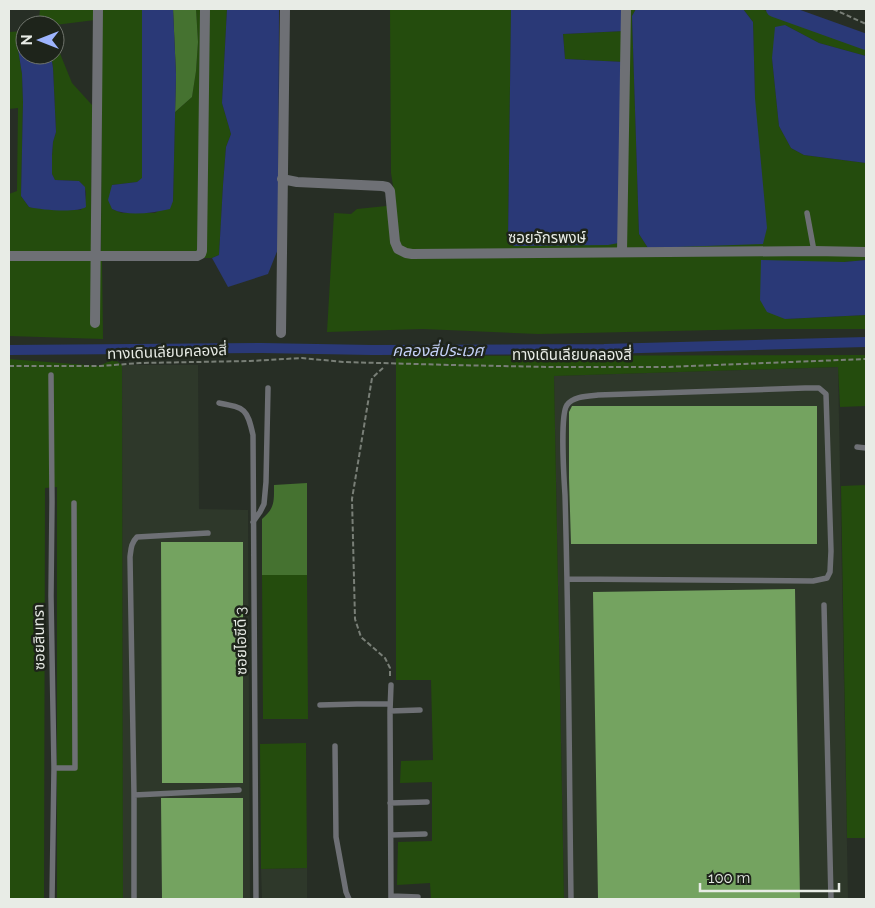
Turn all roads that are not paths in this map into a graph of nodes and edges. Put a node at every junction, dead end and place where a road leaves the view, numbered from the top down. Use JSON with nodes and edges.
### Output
{"nodes":[{"id":1,"x":98,"y":9,"type":"edge"},
{"id":2,"x":205,"y":9,"type":"edge"},
{"id":3,"x":285,"y":9,"type":"edge"},
{"id":4,"x":626,"y":9,"type":"edge"},
{"id":5,"x":282,"y":179,"type":"junction"},
{"id":6,"x":807,"y":213,"type":"dead end"},
{"id":7,"x":814,"y":251,"type":"junction"},
{"id":8,"x":622,"y":252,"type":"junction"},
{"id":9,"x":866,"y":252,"type":"edge"},
{"id":10,"x":9,"y":256,"type":"edge"},
{"id":11,"x":96,"y":256,"type":"junction"},
{"id":12,"x":95,"y":323,"type":"dead end"},
{"id":13,"x":281,"y":333,"type":"dead end"},
{"id":14,"x":50,"y":375,"type":"dead end"},
{"id":15,"x":268,"y":388,"type":"dead end"},
{"id":16,"x":219,"y":404,"type":"dead end"},
{"id":17,"x":857,"y":447,"type":"dead end"},
{"id":18,"x":866,"y":448,"type":"edge"},
{"id":19,"x":74,"y":504,"type":"dead end"},
{"id":20,"x":253,"y":522,"type":"junction"},
{"id":21,"x":208,"y":533,"type":"dead end"},
{"id":22,"x":567,"y":579,"type":"junction"},
{"id":23,"x":824,"y":605,"type":"dead end"},
{"id":24,"x":391,"y":685,"type":"road end"},
{"id":25,"x":320,"y":705,"type":"dead end"},
{"id":26,"x":390,"y":708,"type":"junction"},
{"id":27,"x":420,"y":710,"type":"dead end"},
{"id":28,"x":335,"y":746,"type":"dead end"},
{"id":29,"x":54,"y":768,"type":"junction"},
{"id":30,"x":239,"y":790,"type":"dead end"},
{"id":31,"x":134,"y":795,"type":"junction"},
{"id":32,"x":426,"y":802,"type":"dead end"},
{"id":33,"x":390,"y":804,"type":"junction"},
{"id":34,"x":425,"y":834,"type":"dead end"},
{"id":35,"x":390,"y":835,"type":"junction"},
{"id":36,"x":391,"y":898,"type":"edge"},
{"id":37,"x":418,"y":898,"type":"dead end"},
{"id":38,"x":52,"y":899,"type":"edge"},
{"id":39,"x":134,"y":899,"type":"edge"},
{"id":40,"x":256,"y":899,"type":"edge"},
{"id":41,"x":349,"y":899,"type":"edge"},
{"id":42,"x":571,"y":899,"type":"edge"},
{"id":43,"x":831,"y":899,"type":"edge"}],
"edges":[{"from":1,"to":11,"type":"street"},
{"from":2,"to":11,"type":"street"},
{"from":3,"to":5,"type":"street"},
{"from":4,"to":8,"type":"street"},
{"from":5,"to":8,"type":"street","name":"ซอยจักรพงษ์"},
{"from":5,"to":13,"type":"street"},
{"from":6,"to":7,"type":"lane"},
{"from":7,"to":8,"type":"street","name":"ซอยจักรพงษ์"},
{"from":7,"to":9,"type":"street","name":"ซอยจักรพงษ์"},
{"from":10,"to":11,"type":"street"},
{"from":11,"to":12,"type":"street"},
{"from":14,"to":29,"type":"lane","name":"ซอยสินทรา"},
{"from":15,"to":20,"type":"lane"},
{"from":16,"to":20,"type":"lane","name":"ซอยไอซีดี 3"},
{"from":17,"to":18,"type":"lane"},
{"from":19,"to":29,"type":"lane"},
{"from":20,"to":40,"type":"lane","name":"ซอยไอซีดี 3"},
{"from":21,"to":31,"type":"lane"},
{"from":22,"to":22,"type":"lane"},
{"from":22,"to":42,"type":"lane"},
{"from":23,"to":43,"type":"lane"},
{"from":24,"to":26,"type":"lane"},
{"from":25,"to":26,"type":"lane"},
{"from":26,"to":27,"type":"lane"},
{"from":26,"to":33,"type":"lane"},
{"from":28,"to":41,"type":"lane"},
{"from":29,"to":38,"type":"lane","name":"ซอยสินทรา"},
{"from":30,"to":31,"type":"lane"},
{"from":31,"to":39,"type":"lane"},
{"from":32,"to":33,"type":"lane"},
{"from":33,"to":35,"type":"lane"},
{"from":34,"to":35,"type":"lane"},
{"from":35,"to":36,"type":"lane"},
{"from":36,"to":37,"type":"lane"}]}
